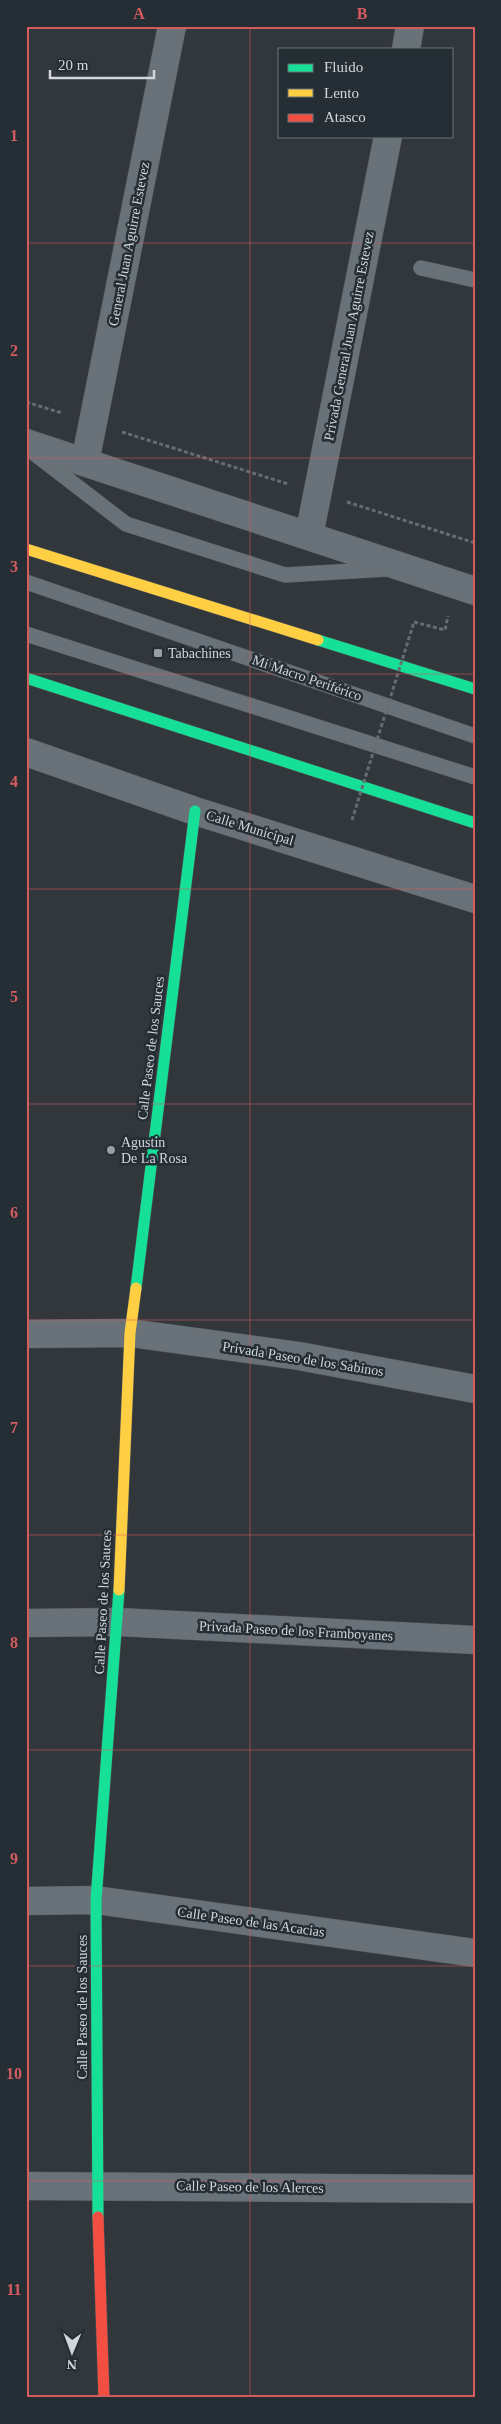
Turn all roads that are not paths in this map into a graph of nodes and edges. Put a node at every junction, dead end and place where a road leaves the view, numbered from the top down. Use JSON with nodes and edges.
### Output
{"nodes":[{"id":1,"x":172,"y":26,"type":"edge"},
{"id":2,"x":410,"y":26,"type":"edge"},
{"id":3,"x":406,"y":48,"type":"edge"},
{"id":4,"x":388,"y":138,"type":"edge"},
{"id":5,"x":421,"y":268,"type":"dead end"},
{"id":6,"x":475,"y":280,"type":"edge"},
{"id":7,"x":26,"y":445,"type":"edge"},
{"id":8,"x":85,"y":462,"type":"junction"},
{"id":9,"x":309,"y":536,"type":"junction"},
{"id":10,"x":26,"y":549,"type":"edge"},
{"id":11,"x":404,"y":568,"type":"junction"},
{"id":12,"x":26,"y":582,"type":"edge"},
{"id":13,"x":475,"y":591,"type":"edge"},
{"id":14,"x":26,"y":634,"type":"edge"},
{"id":15,"x":26,"y":678,"type":"edge"},
{"id":16,"x":475,"y":689,"type":"edge"},
{"id":17,"x":475,"y":736,"type":"edge"},
{"id":18,"x":26,"y":752,"type":"edge"},
{"id":19,"x":475,"y":778,"type":"edge"},
{"id":20,"x":195,"y":811,"type":"junction"},
{"id":21,"x":475,"y":823,"type":"edge"},
{"id":22,"x":475,"y":899,"type":"edge"},
{"id":23,"x":130,"y":1333,"type":"junction"},
{"id":24,"x":26,"y":1334,"type":"edge"},
{"id":25,"x":475,"y":1389,"type":"edge"},
{"id":26,"x":118,"y":1622,"type":"junction"},
{"id":27,"x":26,"y":1623,"type":"edge"},
{"id":28,"x":475,"y":1640,"type":"edge"},
{"id":29,"x":96,"y":1900,"type":"junction"},
{"id":30,"x":26,"y":1901,"type":"edge"},
{"id":31,"x":475,"y":1953,"type":"edge"},
{"id":32,"x":97,"y":2185,"type":"junction"},
{"id":33,"x":26,"y":2186,"type":"edge"},
{"id":34,"x":475,"y":2189,"type":"edge"},
{"id":35,"x":104,"y":2398,"type":"edge"}],
"edges":[{"from":1,"to":8,"type":"street","name":"General Juan Aguirre Estevez"},
{"from":2,"to":3,"type":"street"},
{"from":4,"to":9,"type":"street","name":"Privada General Juan Aguirre Estevez"},
{"from":5,"to":6,"type":"lane"},
{"from":7,"to":8,"type":"street"},
{"from":7,"to":11,"type":"lane"},
{"from":8,"to":9,"type":"street"},
{"from":9,"to":11,"type":"street"},
{"from":10,"to":16,"type":"main road"},
{"from":11,"to":13,"type":"street"},
{"from":12,"to":17,"type":"lane","name":"Mi Macro Periférico"},
{"from":14,"to":19,"type":"lane"},
{"from":15,"to":21,"type":"main road"},
{"from":18,"to":20,"type":"street","name":"Calle Municipal"},
{"from":20,"to":22,"type":"street","name":"Calle Municipal"},
{"from":20,"to":23,"type":"main road","name":"Calle Paseo de los Sauces"},
{"from":23,"to":24,"type":"street","name":"Privada Paseo de los Sabinos"},
{"from":23,"to":25,"type":"street","name":"Privada Paseo de los Sabinos"},
{"from":23,"to":26,"type":"main road","name":"Calle Paseo de los Sauces"},
{"from":26,"to":27,"type":"street","name":"Privada Paseo de los Framboyanes"},
{"from":26,"to":28,"type":"street","name":"Privada Paseo de los Framboyanes"},
{"from":26,"to":29,"type":"main road","name":"Calle Paseo de los Sauces"},
{"from":29,"to":30,"type":"street","name":"Calle Paseo de las Acacias"},
{"from":29,"to":31,"type":"street","name":"Calle Paseo de las Acacias"},
{"from":29,"to":32,"type":"main road","name":"Calle Paseo de los Sauces"},
{"from":32,"to":33,"type":"street","name":"Calle Paseo de los Alerces"},
{"from":32,"to":34,"type":"street","name":"Calle Paseo de los Alerces"},
{"from":32,"to":35,"type":"main road","name":"Calle Paseo de los Sauces"}]}
